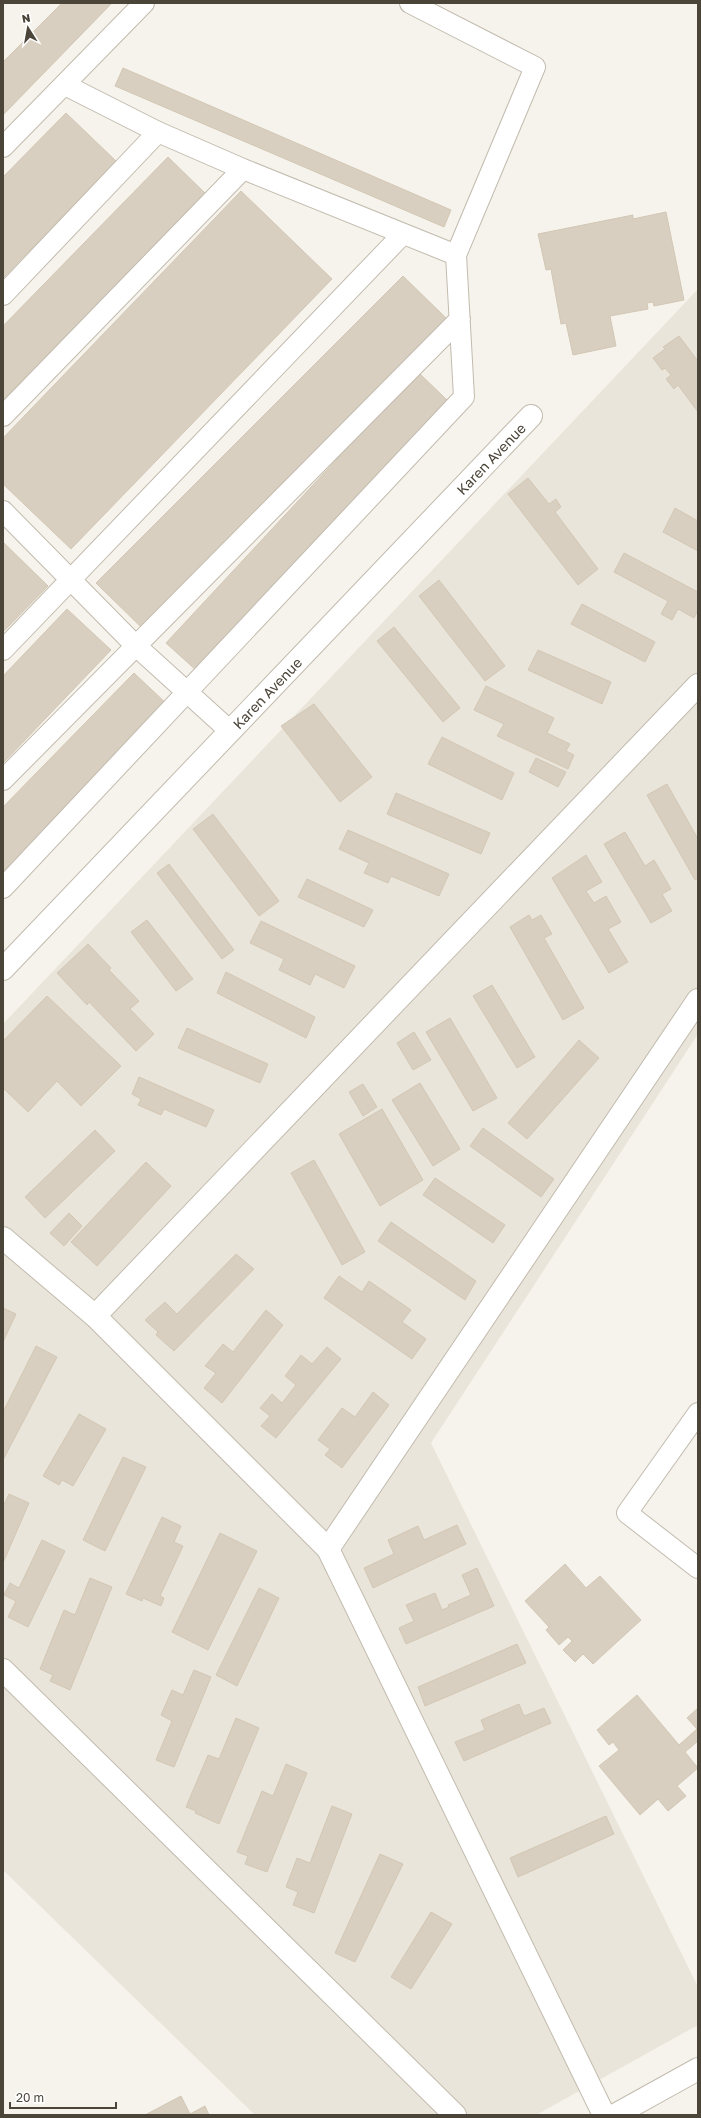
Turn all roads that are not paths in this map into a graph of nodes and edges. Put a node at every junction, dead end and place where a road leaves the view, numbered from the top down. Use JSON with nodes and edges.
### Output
{"nodes":[{"id":1,"x":144,"y":3,"type":"edge"},
{"id":2,"x":410,"y":3,"type":"edge"},
{"id":3,"x":66,"y":85,"type":"junction"},
{"id":4,"x":158,"y":132,"type":"junction"},
{"id":5,"x":3,"y":147,"type":"edge"},
{"id":6,"x":243,"y":169,"type":"junction"},
{"id":7,"x":403,"y":234,"type":"junction"},
{"id":8,"x":456,"y":255,"type":"junction"},
{"id":9,"x":3,"y":295,"type":"edge"},
{"id":10,"x":460,"y":319,"type":"junction"},
{"id":11,"x":3,"y":416,"type":"edge"},
{"id":12,"x":531,"y":416,"type":"dead end"},
{"id":13,"x":3,"y":511,"type":"edge"},
{"id":14,"x":71,"y":580,"type":"junction"},
{"id":15,"x":135,"y":645,"type":"junction"},
{"id":16,"x":3,"y":650,"type":"edge"},
{"id":17,"x":698,"y":685,"type":"edge"},
{"id":18,"x":186,"y":692,"type":"junction"},
{"id":19,"x":230,"y":731,"type":"junction"},
{"id":20,"x":3,"y":780,"type":"edge"},
{"id":21,"x":3,"y":888,"type":"edge"},
{"id":22,"x":3,"y":969,"type":"edge"},
{"id":23,"x":698,"y":1000,"type":"edge"},
{"id":24,"x":3,"y":1238,"type":"edge"},
{"id":25,"x":95,"y":1316,"type":"junction"},
{"id":26,"x":698,"y":1413,"type":"edge"},
{"id":27,"x":328,"y":1549,"type":"junction"},
{"id":28,"x":698,"y":1568,"type":"edge"},
{"id":29,"x":3,"y":1670,"type":"edge"},
{"id":30,"x":698,"y":2069,"type":"edge"},
{"id":31,"x":456,"y":2115,"type":"edge"},
{"id":32,"x":604,"y":2115,"type":"edge"},
{"id":33,"x":615,"y":2115,"type":"edge"}],
"edges":[{"from":1,"to":3,"type":"lane"},
{"from":2,"to":8,"type":"lane"},
{"from":3,"to":4,"type":"lane"},
{"from":3,"to":5,"type":"lane"},
{"from":4,"to":6,"type":"lane"},
{"from":4,"to":9,"type":"lane"},
{"from":6,"to":7,"type":"lane"},
{"from":6,"to":11,"type":"lane"},
{"from":7,"to":8,"type":"lane"},
{"from":7,"to":14,"type":"lane"},
{"from":8,"to":10,"type":"lane"},
{"from":10,"to":15,"type":"lane"},
{"from":10,"to":18,"type":"lane"},
{"from":12,"to":19,"type":"street","name":"Karen Avenue"},
{"from":13,"to":14,"type":"lane"},
{"from":14,"to":15,"type":"lane"},
{"from":14,"to":16,"type":"lane"},
{"from":15,"to":18,"type":"lane"},
{"from":15,"to":20,"type":"lane"},
{"from":17,"to":25,"type":"street"},
{"from":18,"to":19,"type":"lane"},
{"from":18,"to":21,"type":"lane"},
{"from":19,"to":22,"type":"street","name":"Karen Avenue"},
{"from":23,"to":27,"type":"street"},
{"from":24,"to":25,"type":"street"},
{"from":25,"to":27,"type":"street"},
{"from":26,"to":28,"type":"lane"},
{"from":27,"to":32,"type":"street"},
{"from":29,"to":31,"type":"street"},
{"from":30,"to":33,"type":"street"}]}
